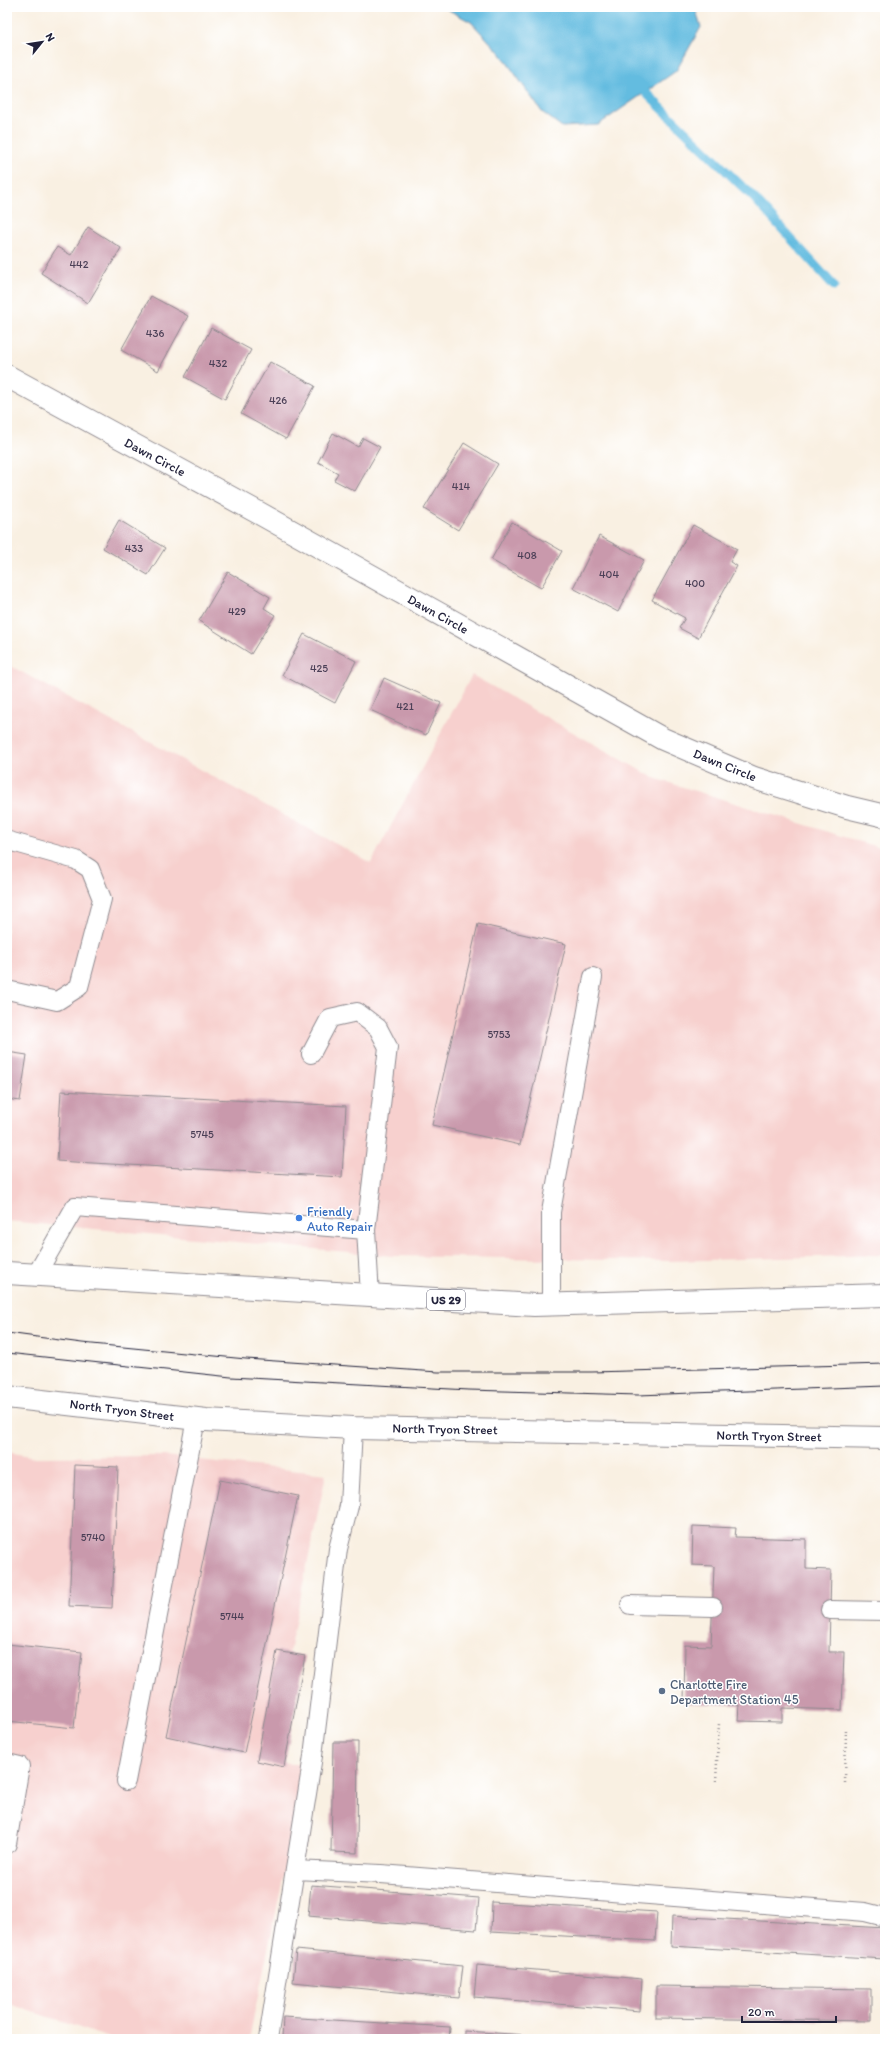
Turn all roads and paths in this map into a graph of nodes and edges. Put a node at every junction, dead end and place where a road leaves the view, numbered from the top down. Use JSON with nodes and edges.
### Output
{"nodes":[{"id":1,"x":7,"y":376,"type":"edge"},
{"id":2,"x":885,"y":816,"type":"edge"},
{"id":3,"x":7,"y":843,"type":"edge"},
{"id":4,"x":593,"y":977,"type":"dead end"},
{"id":5,"x":7,"y":990,"type":"edge"},
{"id":6,"x":311,"y":1054,"type":"dead end"},
{"id":7,"x":366,"y":1230,"type":"junction"},
{"id":8,"x":7,"y":1273,"type":"edge"},
{"id":9,"x":36,"y":1275,"type":"junction"},
{"id":10,"x":370,"y":1295,"type":"junction"},
{"id":11,"x":885,"y":1295,"type":"edge"},
{"id":12,"x":551,"y":1304,"type":"junction"},
{"id":13,"x":7,"y":1398,"type":"edge"},
{"id":14,"x":196,"y":1419,"type":"junction"},
{"id":15,"x":353,"y":1428,"type":"junction"},
{"id":16,"x":885,"y":1438,"type":"edge"},
{"id":17,"x":630,"y":1605,"type":"dead end"},
{"id":18,"x":713,"y":1607,"type":"dead end"},
{"id":19,"x":830,"y":1610,"type":"dead end"},
{"id":20,"x":885,"y":1611,"type":"edge"},
{"id":21,"x":719,"y":1724,"type":"dead end"},
{"id":22,"x":846,"y":1727,"type":"dead end"},
{"id":23,"x":7,"y":1763,"type":"edge"},
{"id":24,"x":126,"y":1781,"type":"dead end"},
{"id":25,"x":716,"y":1781,"type":"dead end"},
{"id":26,"x":845,"y":1783,"type":"dead end"},
{"id":27,"x":7,"y":1844,"type":"edge"},
{"id":28,"x":295,"y":1870,"type":"junction"},
{"id":29,"x":885,"y":1917,"type":"edge"},
{"id":30,"x":268,"y":2039,"type":"edge"}],
"edges":[{"from":1,"to":2,"type":"main road","name":"Dawn Circle"},
{"from":3,"to":5,"type":"lane"},
{"from":4,"to":12,"type":"lane"},
{"from":6,"to":7,"type":"lane"},
{"from":7,"to":9,"type":"lane"},
{"from":7,"to":10,"type":"lane"},
{"from":8,"to":9,"type":"main road","number":"US 29"},
{"from":9,"to":10,"type":"main road","number":"US 29"},
{"from":10,"to":12,"type":"main road","number":"US 29"},
{"from":11,"to":12,"type":"main road","number":"US 29"},
{"from":13,"to":14,"type":"main road","name":"North Tryon Street"},
{"from":14,"to":15,"type":"main road","name":"North Tryon Street"},
{"from":14,"to":24,"type":"lane"},
{"from":15,"to":16,"type":"main road","name":"North Tryon Street"},
{"from":15,"to":28,"type":"lane"},
{"from":17,"to":18,"type":"lane"},
{"from":19,"to":20,"type":"lane"},
{"from":21,"to":25,"type":"path"},
{"from":22,"to":26,"type":"path"},
{"from":23,"to":27,"type":"lane"},
{"from":28,"to":29,"type":"lane"},
{"from":28,"to":30,"type":"lane"}]}
